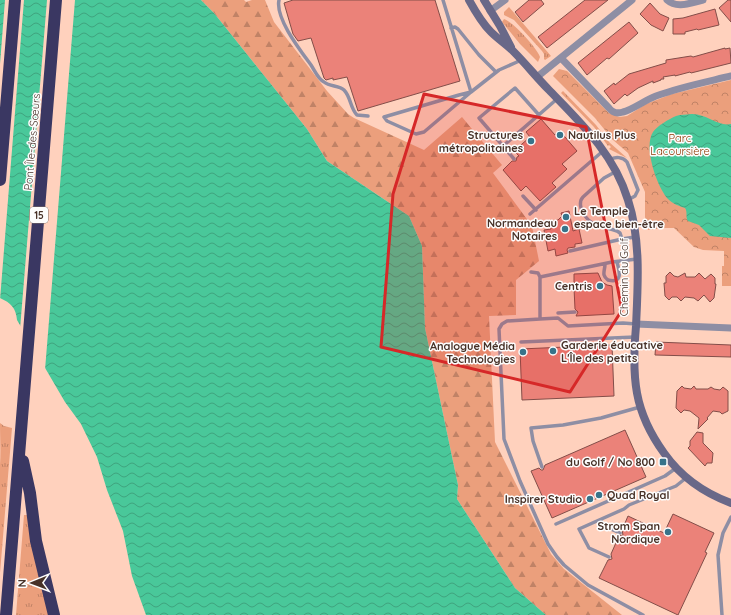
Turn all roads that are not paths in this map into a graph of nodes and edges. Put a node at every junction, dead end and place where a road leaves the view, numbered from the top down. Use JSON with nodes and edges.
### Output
{"nodes":[{"id":1,"x":15,"y":0,"type":"edge"},
{"id":2,"x":56,"y":0,"type":"edge"},
{"id":3,"x":279,"y":0,"type":"edge"},
{"id":4,"x":443,"y":0,"type":"edge"},
{"id":5,"x":469,"y":0,"type":"edge"},
{"id":6,"x":484,"y":0,"type":"edge"},
{"id":7,"x":505,"y":0,"type":"edge"},
{"id":8,"x":632,"y":0,"type":"edge"},
{"id":9,"x":667,"y":0,"type":"edge"},
{"id":10,"x":703,"y":0,"type":"edge"},
{"id":11,"x":490,"y":11,"type":"junction"},
{"id":12,"x":451,"y":28,"type":"junction"},
{"id":13,"x":513,"y":51,"type":"junction"},
{"id":14,"x":561,"y":58,"type":"junction"},
{"id":15,"x":521,"y":59,"type":"junction"},
{"id":16,"x":496,"y":72,"type":"junction"},
{"id":17,"x":731,"y":76,"type":"edge"},
{"id":18,"x":537,"y":77,"type":"junction"},
{"id":19,"x":471,"y":92,"type":"junction"},
{"id":20,"x":558,"y":98,"type":"junction"},
{"id":21,"x":539,"y":115,"type":"junction"},
{"id":22,"x":368,"y":116,"type":"dead end"},
{"id":23,"x":503,"y":146,"type":"junction"},
{"id":24,"x":604,"y":150,"type":"junction"},
{"id":25,"x":514,"y":159,"type":"dead end"},
{"id":26,"x":610,"y":160,"type":"junction"},
{"id":27,"x":616,"y":171,"type":"junction"},
{"id":28,"x":0,"y":180,"type":"edge"},
{"id":29,"x":524,"y":196,"type":"dead end"},
{"id":30,"x":628,"y":200,"type":"junction"},
{"id":31,"x":536,"y":210,"type":"junction"},
{"id":32,"x":530,"y":214,"type":"dead end"},
{"id":33,"x":636,"y":237,"type":"junction"},
{"id":34,"x":622,"y":239,"type":"junction"},
{"id":35,"x":570,"y":251,"type":"dead end"},
{"id":36,"x":638,"y":259,"type":"junction"},
{"id":37,"x":617,"y":262,"type":"junction"},
{"id":38,"x":605,"y":264,"type":"junction"},
{"id":39,"x":531,"y":272,"type":"dead end"},
{"id":40,"x":540,"y":277,"type":"junction"},
{"id":41,"x":574,"y":285,"type":"dead end"},
{"id":42,"x":557,"y":286,"type":"dead end"},
{"id":43,"x":575,"y":312,"type":"dead end"},
{"id":44,"x":558,"y":313,"type":"dead end"},
{"id":45,"x":540,"y":319,"type":"junction"},
{"id":46,"x":636,"y":324,"type":"junction"},
{"id":47,"x":731,"y":328,"type":"edge"},
{"id":48,"x":635,"y":337,"type":"junction"},
{"id":49,"x":521,"y":342,"type":"dead end"},
{"id":50,"x":640,"y":407,"type":"junction"},
{"id":51,"x":20,"y":448,"type":"junction"},
{"id":52,"x":542,"y":467,"type":"dead end"},
{"id":53,"x":676,"y":468,"type":"junction"},
{"id":54,"x":686,"y":478,"type":"junction"},
{"id":55,"x":731,"y":503,"type":"edge"},
{"id":56,"x":731,"y":517,"type":"edge"},
{"id":57,"x":600,"y":520,"type":"junction"},
{"id":58,"x":556,"y":524,"type":"dead end"},
{"id":59,"x":620,"y":534,"type":"dead end"},
{"id":60,"x":609,"y":557,"type":"dead end"},
{"id":61,"x":6,"y":615,"type":"edge"},
{"id":62,"x":54,"y":615,"type":"edge"},
{"id":63,"x":643,"y":615,"type":"edge"},
{"id":64,"x":722,"y":615,"type":"edge"}],
"edges":[{"from":1,"to":28,"type":"highway"},
{"from":2,"to":51,"type":"highway","name":"Pont Île-des-Sœurs","number":"15"},
{"from":3,"to":22,"type":"lane"},
{"from":4,"to":12,"type":"lane"},
{"from":5,"to":13,"type":"street","name":"Chemin du Golf"},
{"from":6,"to":11,"type":"street","name":"Chemin du Golf"},
{"from":7,"to":11,"type":"street"},
{"from":8,"to":14,"type":"street"},
{"from":9,"to":10,"type":"street"},
{"from":11,"to":13,"type":"street","name":"Chemin du Golf"},
{"from":12,"to":16,"type":"lane"},
{"from":12,"to":19,"type":"lane"},
{"from":13,"to":15,"type":"street","name":"Chemin du Golf"},
{"from":14,"to":17,"type":"street"},
{"from":14,"to":18,"type":"street"},
{"from":15,"to":16,"type":"lane"},
{"from":15,"to":18,"type":"street","name":"Chemin du Golf"},
{"from":16,"to":19,"type":"lane"},
{"from":18,"to":20,"type":"street","name":"Chemin du Golf"},
{"from":19,"to":19,"type":"lane"},
{"from":20,"to":21,"type":"lane"},
{"from":20,"to":24,"type":"street","name":"Chemin du Golf"},
{"from":21,"to":23,"type":"lane"},
{"from":21,"to":23,"type":"lane"},
{"from":23,"to":25,"type":"lane"},
{"from":24,"to":26,"type":"street","name":"Chemin du Golf"},
{"from":24,"to":31,"type":"lane"},
{"from":26,"to":27,"type":"street","name":"Chemin du Golf"},
{"from":26,"to":30,"type":"lane"},
{"from":27,"to":30,"type":"street","name":"Chemin du Golf"},
{"from":27,"to":34,"type":"lane"},
{"from":29,"to":31,"type":"lane"},
{"from":30,"to":33,"type":"street","name":"Chemin du Golf"},
{"from":31,"to":32,"type":"lane"},
{"from":33,"to":34,"type":"lane"},
{"from":33,"to":36,"type":"street","name":"Chemin du Golf"},
{"from":34,"to":35,"type":"lane"},
{"from":36,"to":37,"type":"lane"},
{"from":36,"to":46,"type":"street","name":"Chemin du Golf"},
{"from":37,"to":38,"type":"lane"},
{"from":37,"to":38,"type":"lane"},
{"from":38,"to":40,"type":"lane"},
{"from":39,"to":40,"type":"lane"},
{"from":40,"to":45,"type":"lane"},
{"from":41,"to":42,"type":"lane"},
{"from":43,"to":44,"type":"lane"},
{"from":45,"to":46,"type":"lane"},
{"from":45,"to":63,"type":"lane"},
{"from":46,"to":47,"type":"street"},
{"from":46,"to":48,"type":"street","name":"Chemin du Golf"},
{"from":48,"to":49,"type":"lane"},
{"from":48,"to":50,"type":"street","name":"Chemin du Golf"},
{"from":50,"to":52,"type":"lane"},
{"from":50,"to":53,"type":"street","name":"Chemin du Golf"},
{"from":51,"to":61,"type":"highway","number":"15"},
{"from":51,"to":62,"type":"highway"},
{"from":53,"to":54,"type":"street","name":"Chemin du Golf"},
{"from":53,"to":58,"type":"lane"},
{"from":54,"to":55,"type":"street","name":"Chemin du Golf"},
{"from":54,"to":57,"type":"lane"},
{"from":56,"to":64,"type":"lane"},
{"from":57,"to":59,"type":"lane"},
{"from":57,"to":60,"type":"lane"}]}
